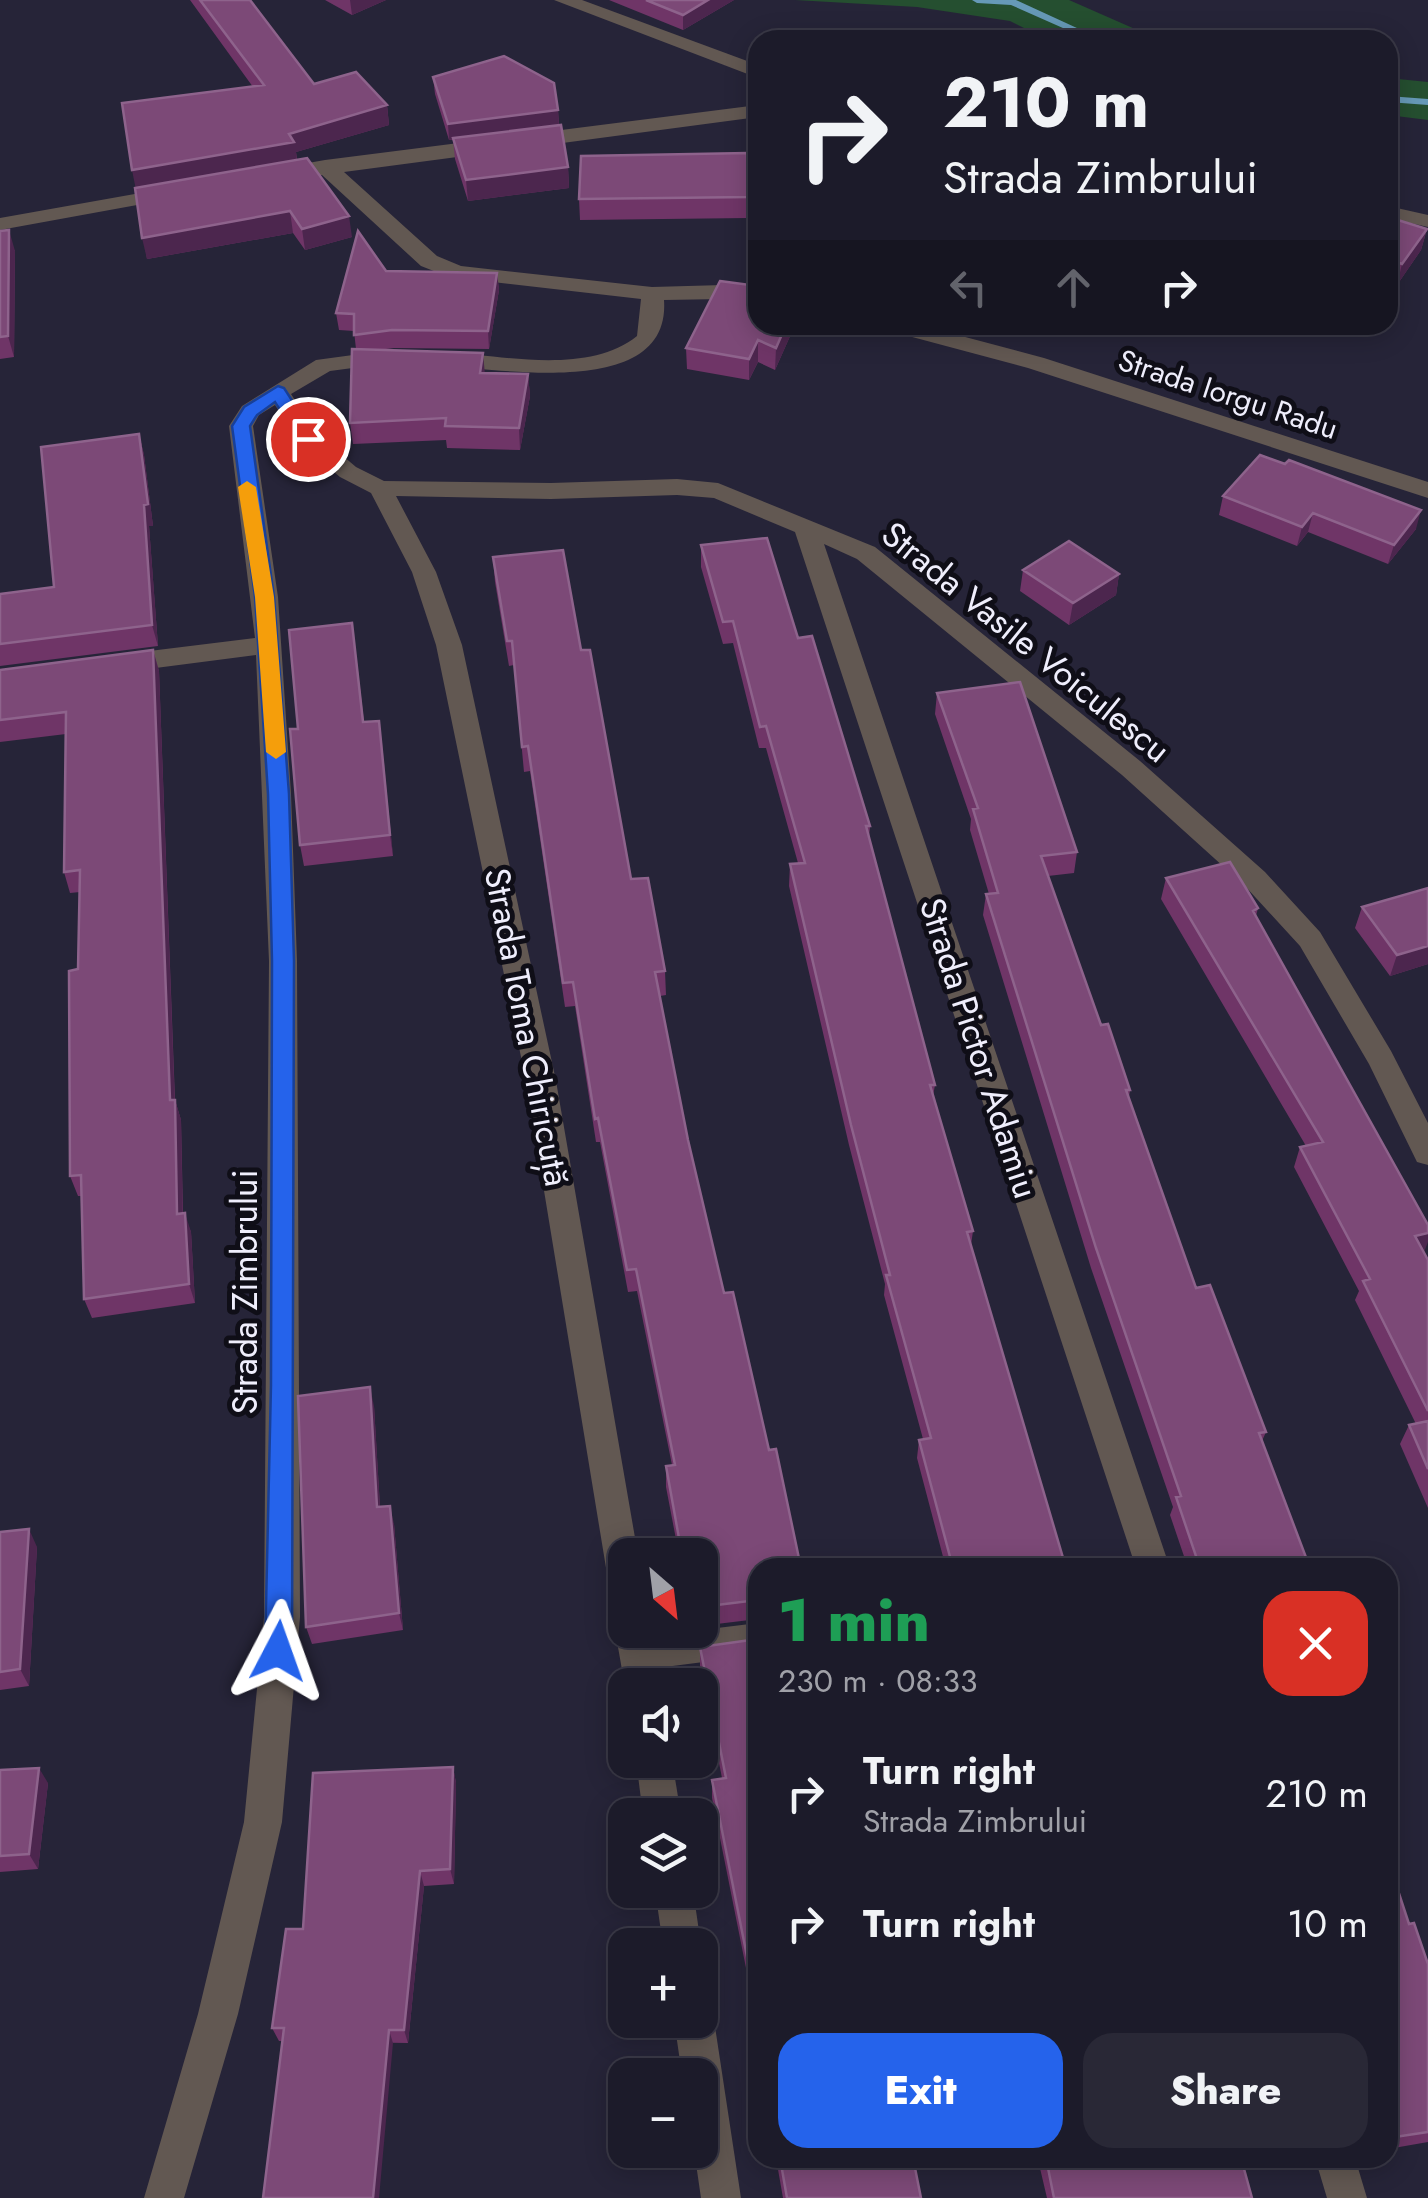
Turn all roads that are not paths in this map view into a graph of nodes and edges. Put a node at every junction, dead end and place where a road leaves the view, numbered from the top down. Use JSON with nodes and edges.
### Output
{"nodes":[{"id":1,"x":564,"y":0,"type":"edge"},
{"id":2,"x":748,"y":68,"type":"edge"},
{"id":3,"x":748,"y":112,"type":"edge"},
{"id":4,"x":324,"y":166,"type":"junction"},
{"id":5,"x":248,"y":180,"type":"edge"},
{"id":6,"x":191,"y":190,"type":"edge"},
{"id":7,"x":1398,"y":214,"type":"edge"},
{"id":8,"x":1428,"y":221,"type":"edge"},
{"id":9,"x":0,"y":224,"type":"edge"},
{"id":10,"x":652,"y":294,"type":"junction"},
{"id":11,"x":748,"y":295,"type":"edge"},
{"id":12,"x":931,"y":335,"type":"edge"},
{"id":13,"x":278,"y":392,"type":"junction"},
{"id":14,"x":380,"y":488,"type":"junction"},
{"id":15,"x":1428,"y":490,"type":"edge"},
{"id":16,"x":806,"y":528,"type":"junction"},
{"id":17,"x":268,"y":645,"type":"junction"},
{"id":18,"x":96,"y":666,"type":"edge"},
{"id":19,"x":1428,"y":1153,"type":"edge"},
{"id":20,"x":618,"y":1538,"type":"edge"},
{"id":21,"x":1150,"y":1558,"type":"edge"},
{"id":22,"x":748,"y":1640,"type":"edge"},
{"id":23,"x":638,"y":1656,"type":"edge"},
{"id":24,"x":697,"y":2038,"type":"edge"},
{"id":25,"x":1338,"y":2168,"type":"edge"},
{"id":26,"x":164,"y":2198,"type":"edge"},
{"id":27,"x":721,"y":2198,"type":"edge"},
{"id":28,"x":1348,"y":2198,"type":"edge"}],
"edges":[{"from":1,"to":2,"type":"street"},
{"from":3,"to":4,"type":"street"},
{"from":4,"to":5,"type":"street"},
{"from":4,"to":10,"type":"street"},
{"from":6,"to":9,"type":"street"},
{"from":7,"to":8,"type":"street"},
{"from":10,"to":11,"type":"street"},
{"from":10,"to":13,"type":"street"},
{"from":12,"to":15,"type":"street","name":"Strada Iorgu Radu"},
{"from":13,"to":14,"type":"street","name":"Strada Vasile Voiculescu"},
{"from":13,"to":17,"type":"street","name":"Strada Zimbrului"},
{"from":14,"to":16,"type":"street","name":"Strada Vasile Voiculescu"},
{"from":14,"to":20,"type":"street","name":"Strada Toma Chiricuță"},
{"from":16,"to":19,"type":"street","name":"Strada Vasile Voiculescu"},
{"from":16,"to":21,"type":"street","name":"Strada Pictor Adamiu"},
{"from":17,"to":18,"type":"street"},
{"from":17,"to":26,"type":"street","name":"Strada Zimbrului"},
{"from":22,"to":23,"type":"street"},
{"from":24,"to":27,"type":"street"},
{"from":25,"to":28,"type":"street"}]}
